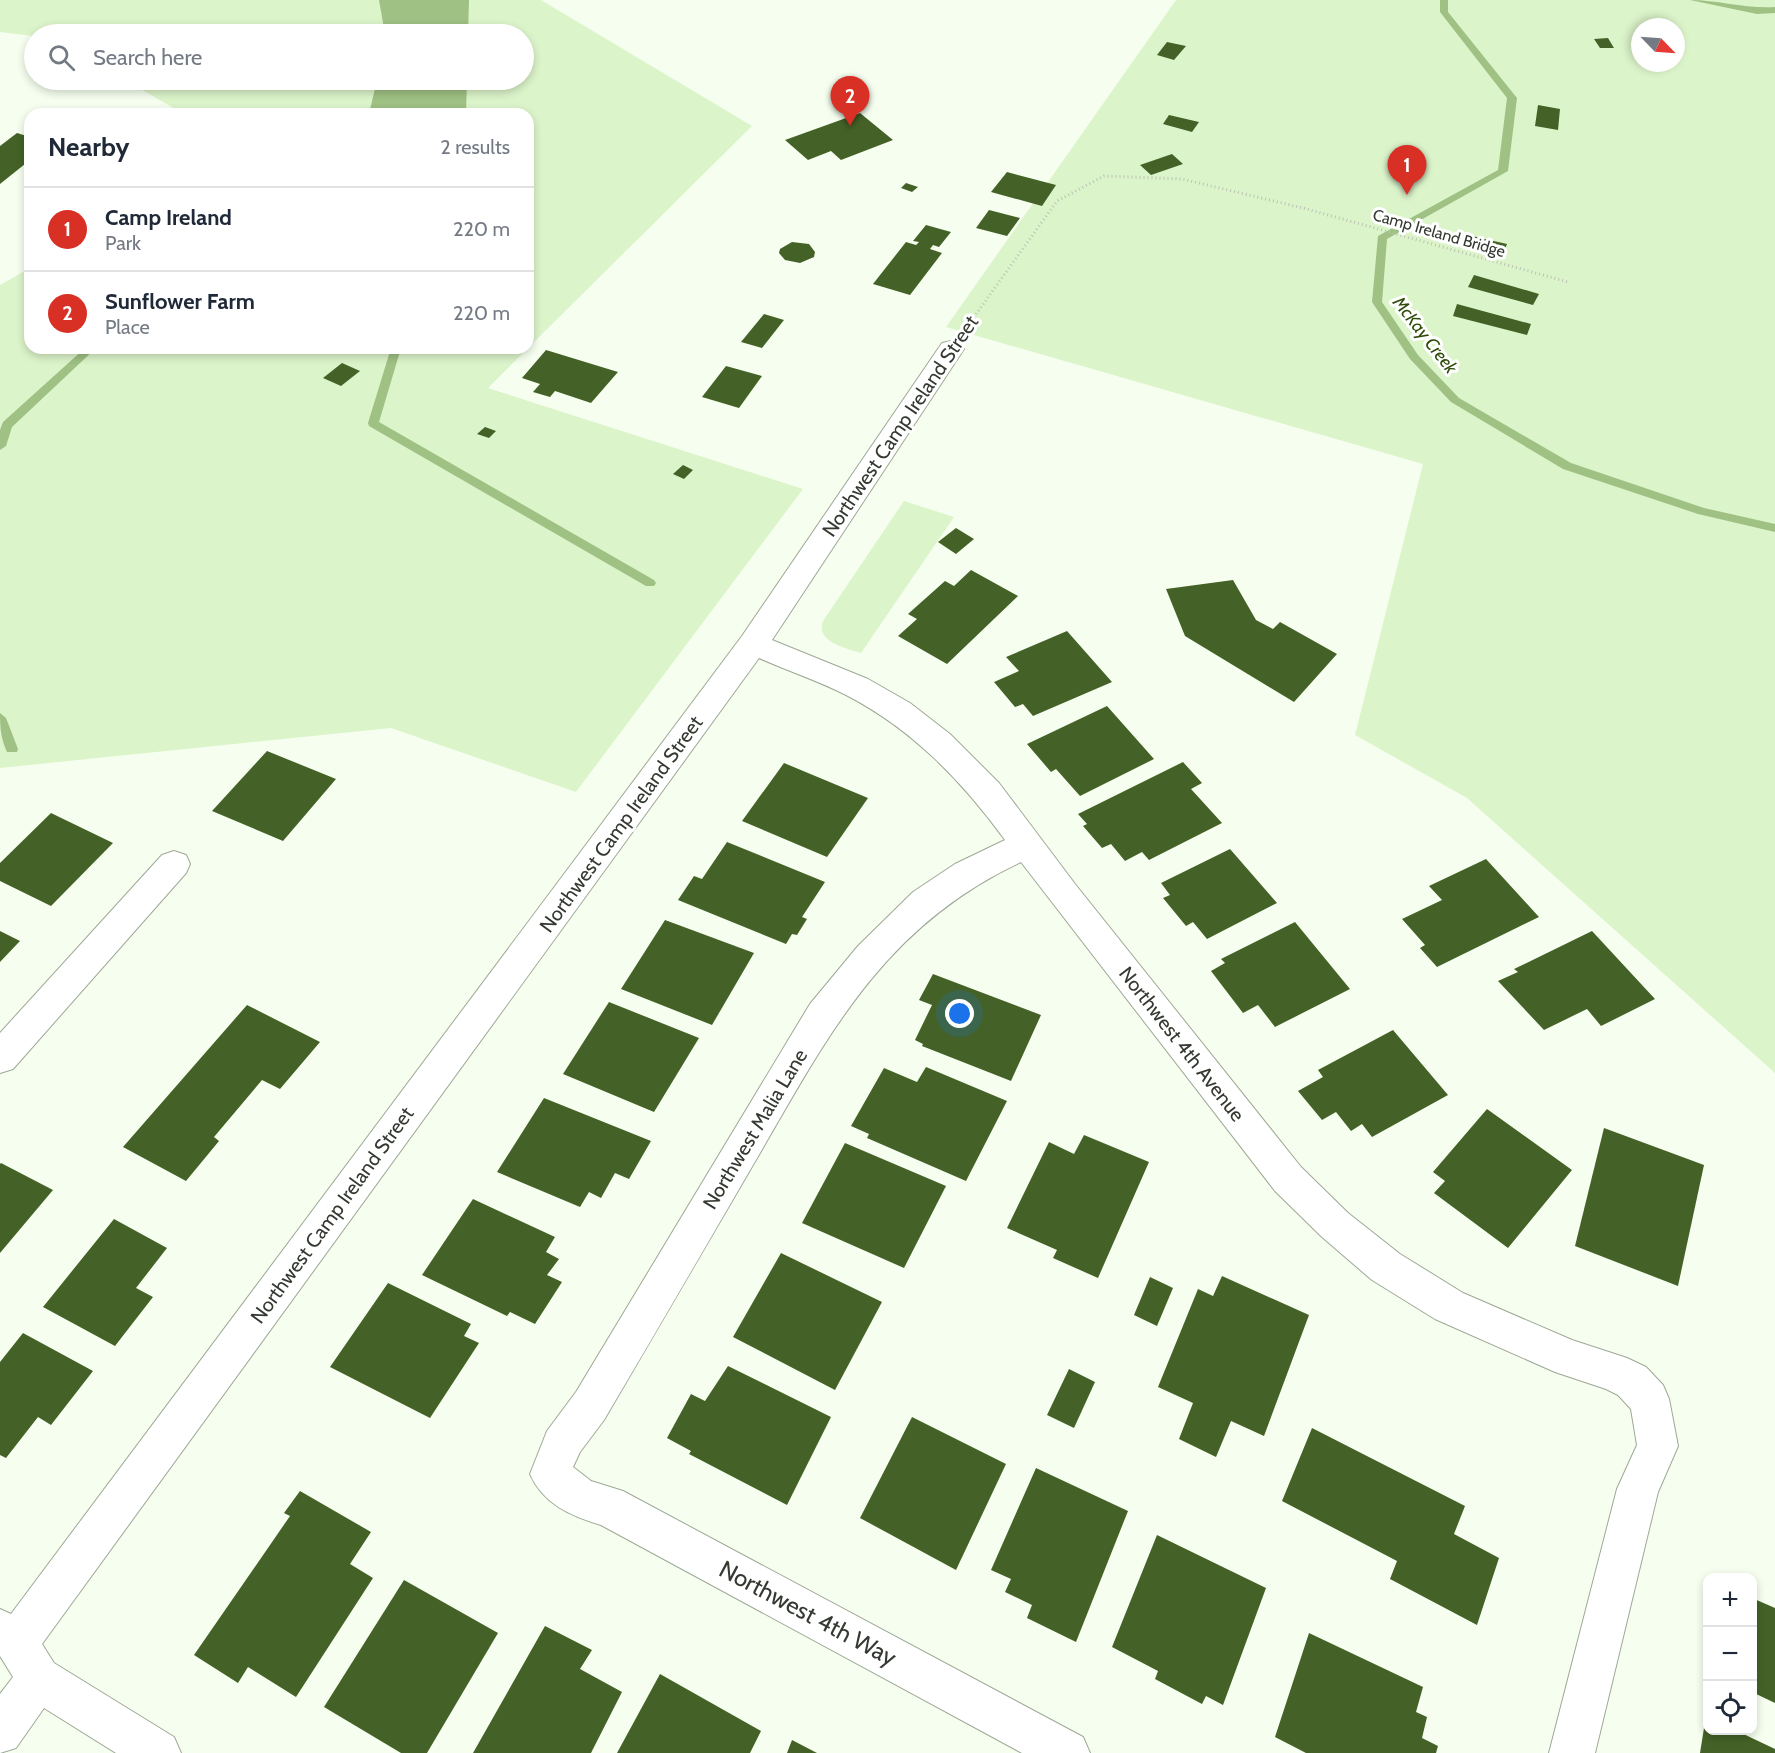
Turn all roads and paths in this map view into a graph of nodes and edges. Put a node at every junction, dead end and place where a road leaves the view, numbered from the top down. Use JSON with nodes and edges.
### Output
{"nodes":[{"id":1,"x":1303,"y":208,"type":"joint"},
{"id":2,"x":1568,"y":282,"type":"dead end"},
{"id":3,"x":951,"y":349,"type":"joint"},
{"id":4,"x":753,"y":644,"type":"junction"},
{"id":5,"x":1025,"y":845,"type":"junction"},
{"id":6,"x":174,"y":864,"type":"dead end"},
{"id":7,"x":0,"y":1058,"type":"edge"},
{"id":8,"x":551,"y":1474,"type":"joint"},
{"id":9,"x":9,"y":1636,"type":"edge"},
{"id":10,"x":38,"y":1679,"type":"junction"},
{"id":11,"x":0,"y":1732,"type":"edge"},
{"id":12,"x":158,"y":1753,"type":"edge"},
{"id":13,"x":1067,"y":1753,"type":"edge"},
{"id":14,"x":1572,"y":1753,"type":"edge"}],
"edges":[{"from":1,"to":2,"type":"path","name":"Camp Ireland Bridge"},
{"from":1,"to":3,"type":"path","name":"Northwest Camp Ireland Street"},
{"from":3,"to":4,"type":"street","name":"Northwest Camp Ireland Street"},
{"from":4,"to":5,"type":"street","name":"Northwest 4th Avenue"},
{"from":4,"to":9,"type":"street","name":"Northwest Camp Ireland Street"},
{"from":5,"to":8,"type":"street","name":"Northwest Malia Lane"},
{"from":5,"to":14,"type":"street","name":"Northwest 4th Avenue"},
{"from":6,"to":7,"type":"street"},
{"from":8,"to":13,"type":"street","name":"Northwest 4th Way"},
{"from":9,"to":10,"type":"street"},
{"from":10,"to":11,"type":"street"},
{"from":10,"to":12,"type":"street"}]}
